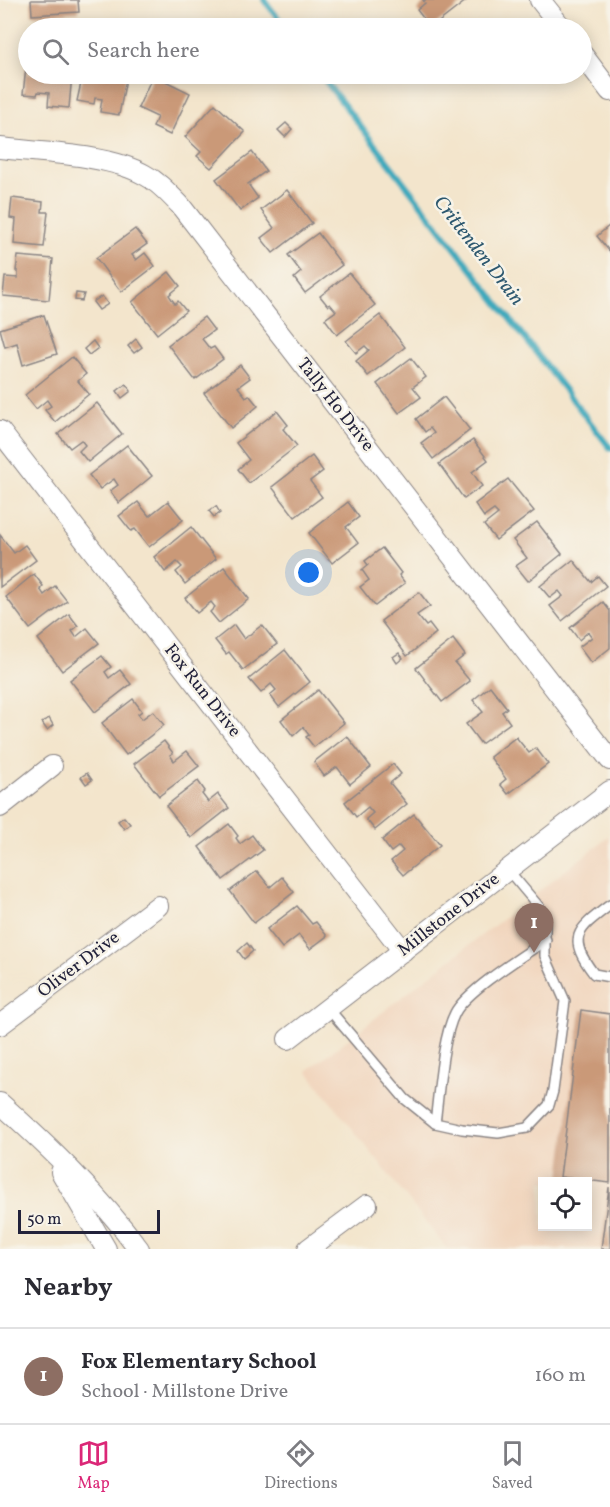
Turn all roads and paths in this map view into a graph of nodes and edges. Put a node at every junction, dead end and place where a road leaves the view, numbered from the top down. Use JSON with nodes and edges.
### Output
{"nodes":[{"id":1,"x":540,"y":0,"type":"edge"},
{"id":2,"x":554,"y":18,"type":"edge"},
{"id":3,"x":592,"y":67,"type":"edge"},
{"id":4,"x":610,"y":91,"type":"edge"},
{"id":5,"x":0,"y":148,"type":"edge"},
{"id":6,"x":0,"y":430,"type":"edge"},
{"id":7,"x":610,"y":760,"type":"edge"},
{"id":8,"x":52,"y":766,"type":"dead end"},
{"id":9,"x":610,"y":791,"type":"edge"},
{"id":10,"x":0,"y":807,"type":"edge"},
{"id":11,"x":508,"y":870,"type":"junction"},
{"id":12,"x":610,"y":905,"type":"edge"},
{"id":13,"x":158,"y":906,"type":"dead end"},
{"id":14,"x":546,"y":940,"type":"junction"},
{"id":15,"x":404,"y":951,"type":"junction"},
{"id":16,"x":610,"y":977,"type":"edge"},
{"id":17,"x":328,"y":1008,"type":"junction"},
{"id":18,"x":0,"y":1024,"type":"edge"},
{"id":19,"x":288,"y":1039,"type":"dead end"},
{"id":20,"x":0,"y":1103,"type":"edge"},
{"id":21,"x":435,"y":1123,"type":"junction"},
{"id":22,"x":43,"y":1142,"type":"junction"},
{"id":23,"x":367,"y":1205,"type":"dead end"},
{"id":24,"x":106,"y":1249,"type":"edge"},
{"id":25,"x":139,"y":1249,"type":"edge"},
{"id":26,"x":308,"y":1249,"type":"edge"}],
"edges":[{"from":1,"to":2,"type":"street"},
{"from":3,"to":4,"type":"street"},
{"from":5,"to":7,"type":"street","name":"Tally Ho Drive"},
{"from":6,"to":15,"type":"street","name":"Fox Run Drive"},
{"from":8,"to":10,"type":"street"},
{"from":9,"to":11,"type":"street","name":"Millstone Drive"},
{"from":11,"to":14,"type":"lane"},
{"from":11,"to":15,"type":"street","name":"Millstone Drive"},
{"from":12,"to":16,"type":"lane"},
{"from":13,"to":18,"type":"street","name":"Oliver Drive"},
{"from":14,"to":21,"type":"lane"},
{"from":14,"to":21,"type":"lane"},
{"from":15,"to":17,"type":"street","name":"Millstone Drive"},
{"from":17,"to":19,"type":"street","name":"Millstone Drive"},
{"from":17,"to":21,"type":"lane"},
{"from":20,"to":22,"type":"street"},
{"from":22,"to":24,"type":"street"},
{"from":22,"to":25,"type":"street"},
{"from":23,"to":26,"type":"street"}]}
